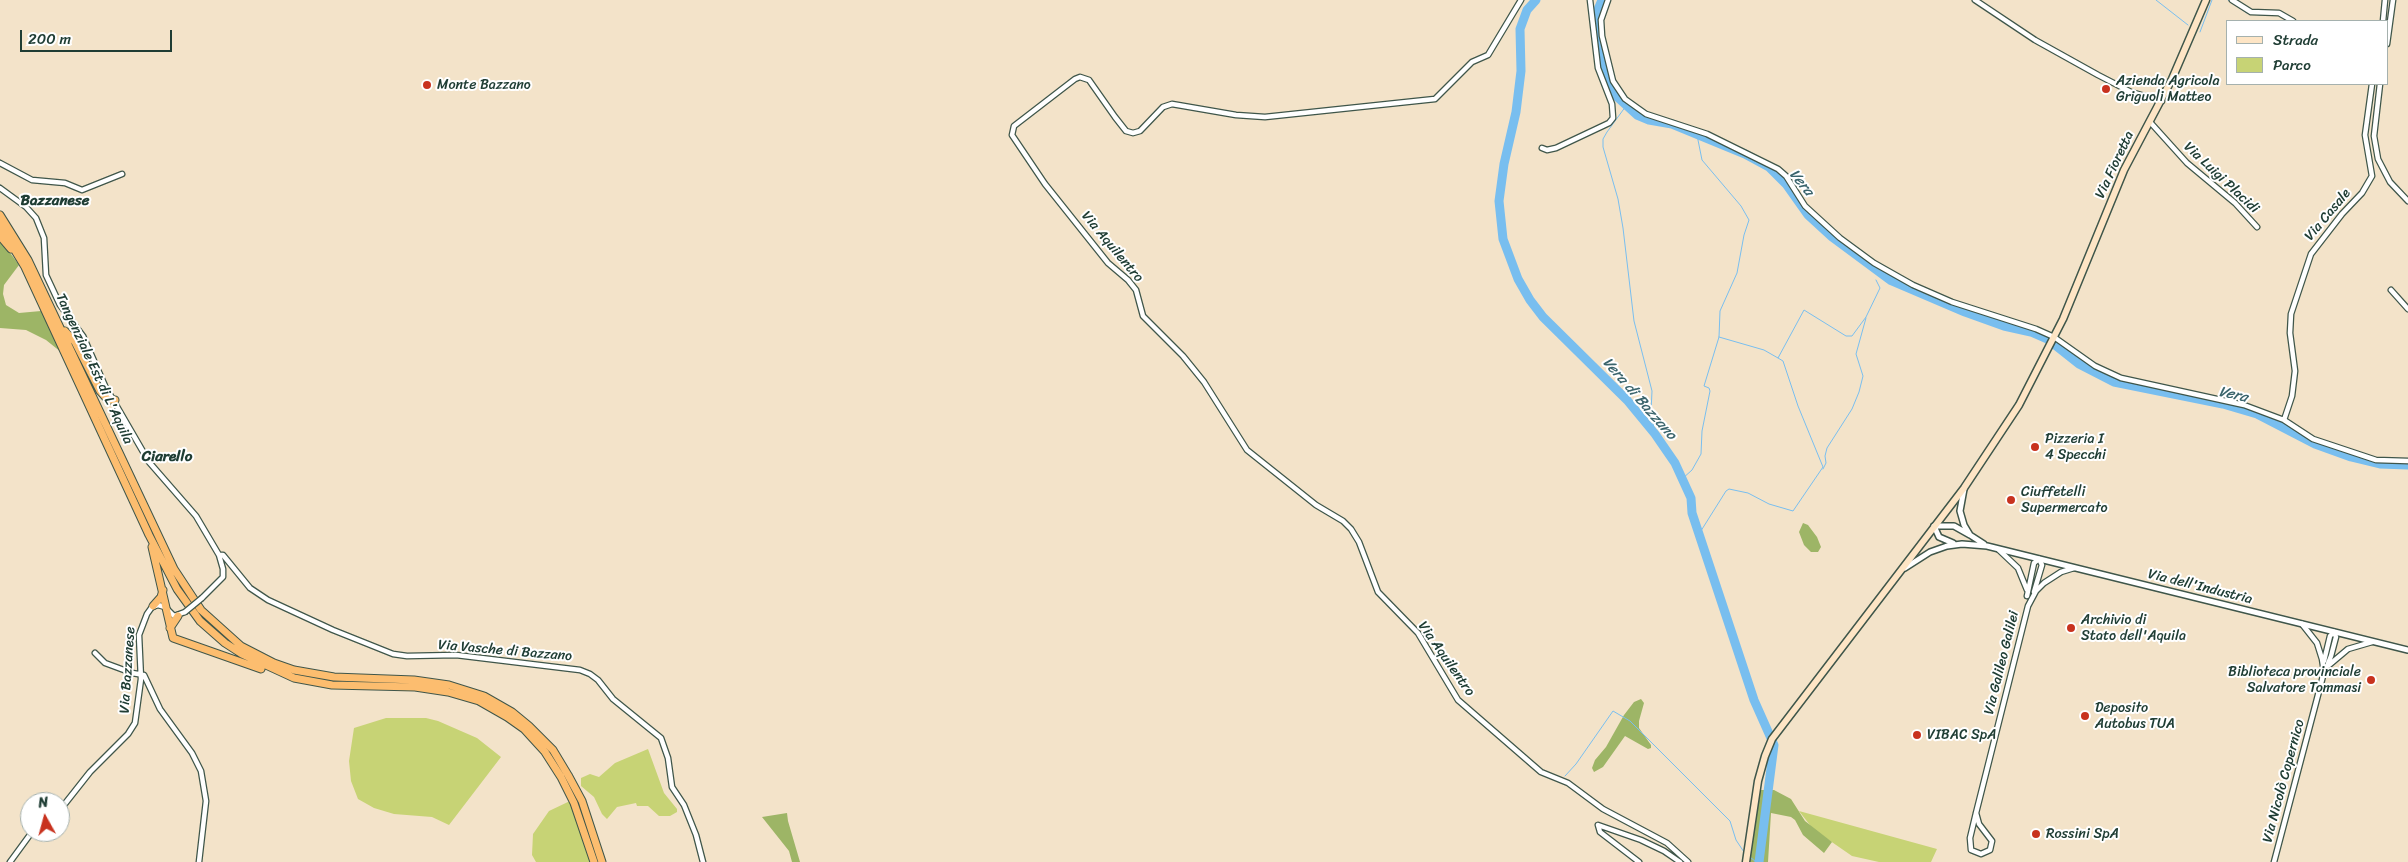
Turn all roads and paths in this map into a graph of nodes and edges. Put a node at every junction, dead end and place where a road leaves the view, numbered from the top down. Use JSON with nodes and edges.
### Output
{"nodes":[{"id":1,"x":1521,"y":0,"type":"edge"},
{"id":2,"x":1590,"y":0,"type":"edge"},
{"id":3,"x":1608,"y":0,"type":"edge"},
{"id":4,"x":1975,"y":0,"type":"edge"},
{"id":5,"x":2206,"y":0,"type":"edge"},
{"id":6,"x":2232,"y":0,"type":"edge"},
{"id":7,"x":2385,"y":0,"type":"edge"},
{"id":8,"x":2393,"y":0,"type":"edge"},
{"id":9,"x":2291,"y":20,"type":"edge"},
{"id":10,"x":2383,"y":20,"type":"edge"},
{"id":11,"x":2388,"y":37,"type":"edge"},
{"id":12,"x":2372,"y":85,"type":"edge"},
{"id":13,"x":2380,"y":85,"type":"edge"},
{"id":14,"x":2162,"y":101,"type":"junction"},
{"id":15,"x":2150,"y":122,"type":"junction"},
{"id":16,"x":1542,"y":148,"type":"dead end"},
{"id":17,"x":0,"y":164,"type":"edge"},
{"id":18,"x":122,"y":174,"type":"dead end"},
{"id":19,"x":0,"y":188,"type":"edge"},
{"id":20,"x":2408,"y":200,"type":"edge"},
{"id":21,"x":0,"y":215,"type":"edge"},
{"id":22,"x":0,"y":226,"type":"edge"},
{"id":23,"x":2257,"y":227,"type":"dead end"},
{"id":24,"x":0,"y":236,"type":"edge"},
{"id":25,"x":24,"y":267,"type":"junction"},
{"id":26,"x":2391,"y":290,"type":"dead end"},
{"id":27,"x":2408,"y":309,"type":"edge"},
{"id":28,"x":60,"y":326,"type":"junction"},
{"id":29,"x":2053,"y":340,"type":"junction"},
{"id":30,"x":115,"y":400,"type":"junction"},
{"id":31,"x":2284,"y":420,"type":"junction"},
{"id":32,"x":2408,"y":461,"type":"edge"},
{"id":33,"x":1964,"y":488,"type":"junction"},
{"id":34,"x":1934,"y":526,"type":"junction"},
{"id":35,"x":149,"y":535,"type":"junction"},
{"id":36,"x":1970,"y":535,"type":"junction"},
{"id":37,"x":1962,"y":544,"type":"junction"},
{"id":38,"x":1987,"y":546,"type":"junction"},
{"id":39,"x":1995,"y":548,"type":"junction"},
{"id":40,"x":219,"y":555,"type":"junction"},
{"id":41,"x":2039,"y":559,"type":"junction"},
{"id":42,"x":2077,"y":568,"type":"junction"},
{"id":43,"x":1898,"y":572,"type":"junction"},
{"id":44,"x":163,"y":590,"type":"junction"},
{"id":45,"x":2030,"y":597,"type":"junction"},
{"id":46,"x":154,"y":606,"type":"junction"},
{"id":47,"x":166,"y":608,"type":"junction"},
{"id":48,"x":181,"y":614,"type":"junction"},
{"id":49,"x":2302,"y":624,"type":"junction"},
{"id":50,"x":170,"y":628,"type":"junction"},
{"id":51,"x":2334,"y":632,"type":"junction"},
{"id":52,"x":2372,"y":642,"type":"junction"},
{"id":53,"x":2408,"y":650,"type":"edge"},
{"id":54,"x":95,"y":653,"type":"dead end"},
{"id":55,"x":2325,"y":668,"type":"junction"},
{"id":56,"x":141,"y":674,"type":"junction"},
{"id":57,"x":286,"y":675,"type":"junction"},
{"id":58,"x":70,"y":798,"type":"edge"},
{"id":59,"x":1976,"y":813,"type":"junction"},
{"id":60,"x":25,"y":842,"type":"edge"},
{"id":61,"x":10,"y":862,"type":"edge"},
{"id":62,"x":199,"y":862,"type":"edge"},
{"id":63,"x":594,"y":862,"type":"edge"},
{"id":64,"x":602,"y":862,"type":"edge"},
{"id":65,"x":703,"y":862,"type":"edge"},
{"id":66,"x":1639,"y":862,"type":"edge"},
{"id":67,"x":1680,"y":862,"type":"edge"},
{"id":68,"x":1688,"y":862,"type":"edge"},
{"id":69,"x":1746,"y":862,"type":"edge"},
{"id":70,"x":2274,"y":862,"type":"edge"}],
"edges":[{"from":1,"to":68,"type":"street","name":"Via Aquilentro"},
{"from":2,"to":16,"type":"street"},
{"from":3,"to":29,"type":"street"},
{"from":4,"to":14,"type":"street"},
{"from":5,"to":14,"type":"main road","name":"Via Fioretta"},
{"from":6,"to":9,"type":"street"},
{"from":7,"to":10,"type":"street"},
{"from":8,"to":11,"type":"street"},
{"from":12,"to":31,"type":"street","name":"Via Casale"},
{"from":13,"to":20,"type":"street"},
{"from":14,"to":15,"type":"main road","name":"Via Fioretta"},
{"from":15,"to":23,"type":"street","name":"Via Luigi Placidi"},
{"from":15,"to":29,"type":"main road","name":"Via Fioretta"},
{"from":17,"to":18,"type":"street"},
{"from":19,"to":30,"type":"street"},
{"from":21,"to":28,"type":"highway","name":"Tangenziale Est di L'Aquila"},
{"from":22,"to":25,"type":"highway","name":"Tangenziale Est di L'Aquila"},
{"from":24,"to":25,"type":"highway"},
{"from":25,"to":35,"type":"highway","name":"Tangenziale Est di L'Aquila"},
{"from":26,"to":27,"type":"street"},
{"from":28,"to":30,"type":"highway"},
{"from":28,"to":64,"type":"highway","name":"Tangenziale Est di L'Aquila"},
{"from":29,"to":31,"type":"street"},
{"from":29,"to":33,"type":"main road","name":"Via Fioretta"},
{"from":30,"to":40,"type":"street"},
{"from":31,"to":32,"type":"street"},
{"from":33,"to":34,"type":"main road","name":"Via Fioretta"},
{"from":33,"to":36,"type":"street"},
{"from":34,"to":36,"type":"street","name":"Via dell'Industria"},
{"from":34,"to":37,"type":"street","name":"Via dell'Industria"},
{"from":34,"to":43,"type":"main road","name":"Via Fioretta"},
{"from":35,"to":44,"type":"highway"},
{"from":35,"to":57,"type":"highway","name":"Tangenziale Est di L'Aquila"},
{"from":36,"to":38,"type":"street","name":"Via dell'Industria"},
{"from":37,"to":38,"type":"street","name":"Via dell'Industria"},
{"from":37,"to":43,"type":"street","name":"Via dell'Industria"},
{"from":38,"to":39,"type":"street","name":"Via dell'Industria"},
{"from":39,"to":41,"type":"street","name":"Via dell'Industria"},
{"from":39,"to":45,"type":"street","name":"Via Galileo Galilei"},
{"from":40,"to":48,"type":"street","bridge":true},
{"from":40,"to":65,"type":"street","name":"Via Vasche di Bazzano"},
{"from":41,"to":42,"type":"street","name":"Via dell'Industria"},
{"from":41,"to":45,"type":"street","name":"Via Galileo Galilei"},
{"from":41,"to":45,"type":"street","name":"Via Galileo Galilei"},
{"from":42,"to":45,"type":"street","name":"Via Galileo Galilei"},
{"from":42,"to":49,"type":"street","name":"Via dell'Industria"},
{"from":43,"to":69,"type":"main road","name":"Via Fioretta"},
{"from":44,"to":46,"type":"highway"},
{"from":44,"to":47,"type":"highway"},
{"from":45,"to":59,"type":"street","name":"Via Galileo Galilei"},
{"from":46,"to":47,"type":"street"},
{"from":46,"to":56,"type":"street","name":"Via Bazzanese"},
{"from":47,"to":48,"type":"street"},
{"from":47,"to":50,"type":"highway"},
{"from":48,"to":50,"type":"highway"},
{"from":49,"to":51,"type":"street","name":"Via dell'Industria"},
{"from":49,"to":55,"type":"street"},
{"from":50,"to":57,"type":"highway"},
{"from":51,"to":52,"type":"street","name":"Via dell'Industria"},
{"from":51,"to":55,"type":"street","name":"Via Nicolò Copernico"},
{"from":52,"to":53,"type":"street","name":"Via dell'Industria"},
{"from":52,"to":55,"type":"street","name":"Via Nicolò Copernico"},
{"from":54,"to":56,"type":"street"},
{"from":55,"to":70,"type":"street","name":"Via Nicolò Copernico"},
{"from":56,"to":58,"type":"street","name":"Via Bazzanese"},
{"from":56,"to":62,"type":"street"},
{"from":57,"to":63,"type":"highway","name":"Tangenziale Est di L'Aquila"},
{"from":59,"to":59,"type":"street","name":"Via Galileo Galilei"},
{"from":60,"to":61,"type":"street"},
{"from":66,"to":67,"type":"street"}]}
